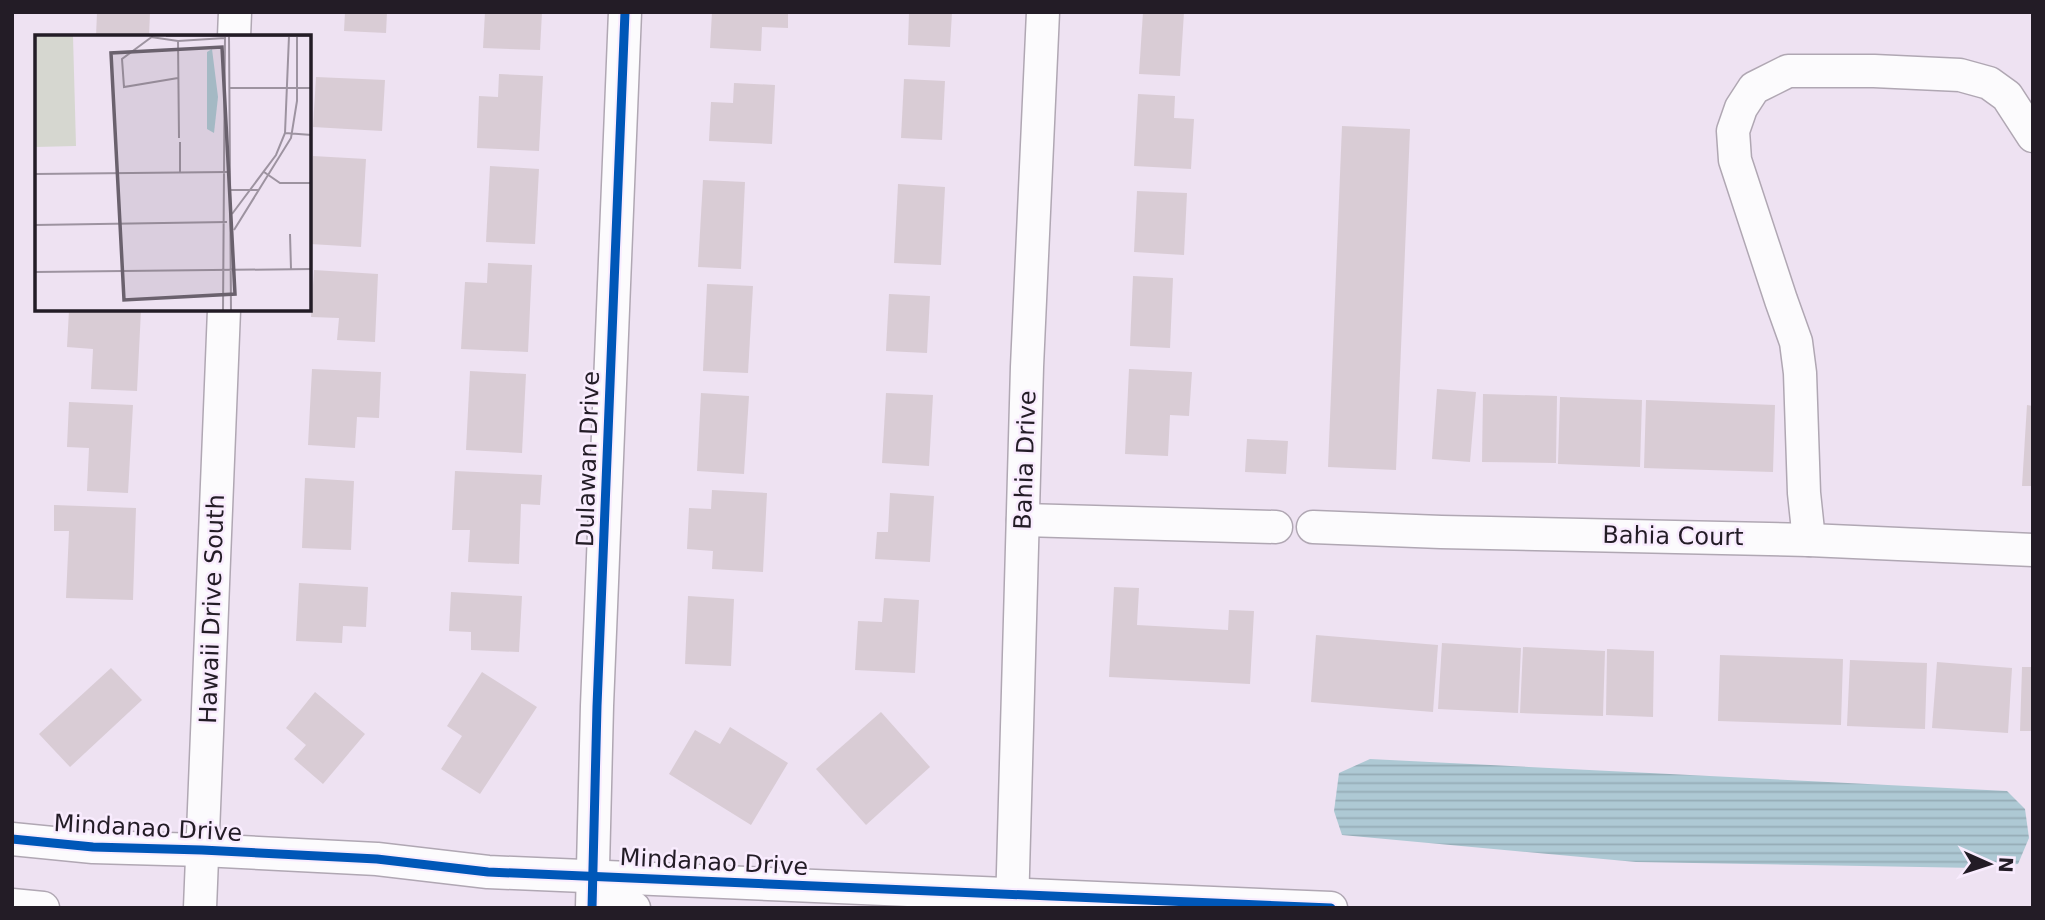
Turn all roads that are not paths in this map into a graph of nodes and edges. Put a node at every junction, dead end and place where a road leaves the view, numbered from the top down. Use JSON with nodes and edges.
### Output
{"nodes":[{"id":1,"x":235,"y":12,"type":"edge"},
{"id":2,"x":625,"y":12,"type":"edge"},
{"id":3,"x":1044,"y":12,"type":"edge"},
{"id":4,"x":234,"y":35,"type":"edge"},
{"id":5,"x":2033,"y":136,"type":"edge"},
{"id":6,"x":224,"y":312,"type":"edge"},
{"id":7,"x":1023,"y":520,"type":"junction"},
{"id":8,"x":1276,"y":527,"type":"dead end"},
{"id":9,"x":1313,"y":527,"type":"dead end"},
{"id":10,"x":1809,"y":540,"type":"junction"},
{"id":11,"x":2033,"y":550,"type":"edge"},
{"id":12,"x":12,"y":839,"type":"edge"},
{"id":13,"x":202,"y":849,"type":"junction"},
{"id":14,"x":593,"y":876,"type":"junction"},
{"id":15,"x":853,"y":898,"type":"edge"},
{"id":16,"x":1012,"y":902,"type":"edge"},
{"id":17,"x":12,"y":905,"type":"edge"},
{"id":18,"x":43,"y":908,"type":"edge"},
{"id":19,"x":200,"y":908,"type":"edge"},
{"id":20,"x":592,"y":908,"type":"edge"},
{"id":21,"x":634,"y":908,"type":"edge"},
{"id":22,"x":1331,"y":908,"type":"edge"}],
"edges":[{"from":1,"to":4,"type":"street"},
{"from":2,"to":14,"type":"street","name":"Dulawan Drive"},
{"from":3,"to":7,"type":"street","name":"Bahia Drive"},
{"from":5,"to":10,"type":"street"},
{"from":6,"to":13,"type":"street","name":"Hawaii Drive South"},
{"from":7,"to":8,"type":"street"},
{"from":7,"to":16,"type":"street","name":"Bahia Drive"},
{"from":9,"to":10,"type":"street","name":"Bahia Court"},
{"from":10,"to":11,"type":"street","name":"Bahia Court"},
{"from":12,"to":13,"type":"street","name":"Mindanao Drive"},
{"from":13,"to":14,"type":"street","name":"Mindanao Drive"},
{"from":13,"to":19,"type":"street","name":"Hawaii Drive South"},
{"from":14,"to":15,"type":"street","name":"Mindanao Drive"},
{"from":14,"to":20,"type":"street","name":"Dulawan Drive"},
{"from":14,"to":21,"type":"street"},
{"from":15,"to":16,"type":"street","name":"Mindanao Drive"},
{"from":16,"to":22,"type":"street","name":"Mindanao Drive"},
{"from":17,"to":18,"type":"street"}]}
